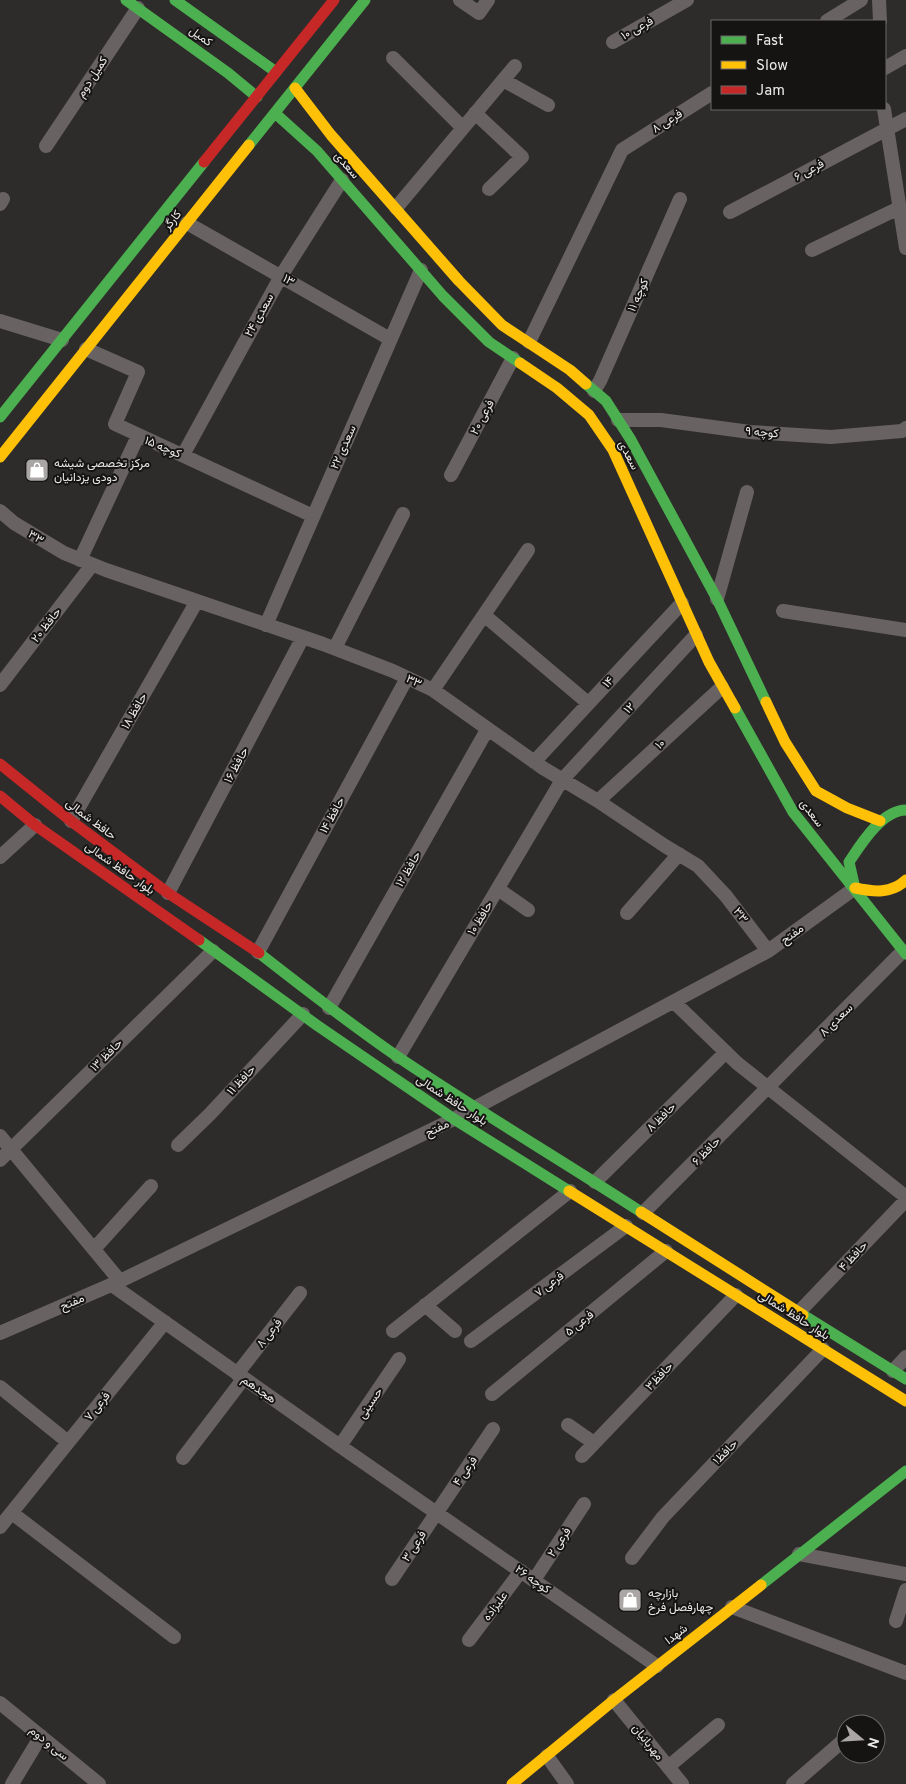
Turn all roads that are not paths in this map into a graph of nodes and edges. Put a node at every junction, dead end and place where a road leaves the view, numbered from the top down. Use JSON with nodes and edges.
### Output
{"nodes":[{"id":1,"x":126,"y":0,"type":"edge"},
{"id":2,"x":175,"y":0,"type":"edge"},
{"id":3,"x":334,"y":0,"type":"edge"},
{"id":4,"x":365,"y":0,"type":"edge"},
{"id":5,"x":460,"y":0,"type":"edge"},
{"id":6,"x":488,"y":0,"type":"edge"},
{"id":7,"x":687,"y":0,"type":"edge"},
{"id":8,"x":860,"y":0,"type":"edge"},
{"id":9,"x":879,"y":0,"type":"edge"},
{"id":10,"x":138,"y":8,"type":"junction"},
{"id":11,"x":829,"y":20,"type":"edge"},
{"id":12,"x":880,"y":20,"type":"edge"},
{"id":13,"x":613,"y":42,"type":"dead end"},
{"id":14,"x":906,"y":56,"type":"edge"},
{"id":15,"x":393,"y":58,"type":"dead end"},
{"id":16,"x":515,"y":66,"type":"dead end"},
{"id":17,"x":886,"y":67,"type":"edge"},
{"id":18,"x":286,"y":80,"type":"junction"},
{"id":19,"x":503,"y":80,"type":"junction"},
{"id":20,"x":711,"y":94,"type":"edge"},
{"id":21,"x":257,"y":98,"type":"junction"},
{"id":22,"x":548,"y":105,"type":"dead end"},
{"id":23,"x":884,"y":110,"type":"edge"},
{"id":24,"x":475,"y":113,"type":"junction"},
{"id":25,"x":276,"y":114,"type":"junction"},
{"id":26,"x":906,"y":119,"type":"edge"},
{"id":27,"x":463,"y":128,"type":"junction"},
{"id":28,"x":887,"y":128,"type":"junction"},
{"id":29,"x":331,"y":135,"type":"junction"},
{"id":30,"x":46,"y":146,"type":"dead end"},
{"id":31,"x":317,"y":151,"type":"junction"},
{"id":32,"x":342,"y":180,"type":"junction"},
{"id":33,"x":489,"y":190,"type":"dead end"},
{"id":34,"x":680,"y":200,"type":"dead end"},
{"id":35,"x":396,"y":208,"type":"junction"},
{"id":36,"x":899,"y":208,"type":"junction"},
{"id":37,"x":730,"y":212,"type":"dead end"},
{"id":38,"x":187,"y":223,"type":"junction"},
{"id":39,"x":906,"y":248,"type":"edge"},
{"id":40,"x":812,"y":250,"type":"dead end"},
{"id":41,"x":421,"y":270,"type":"junction"},
{"id":42,"x":281,"y":276,"type":"junction"},
{"id":43,"x":0,"y":321,"type":"edge"},
{"id":44,"x":390,"y":339,"type":"junction"},
{"id":45,"x":62,"y":340,"type":"junction"},
{"id":46,"x":529,"y":342,"type":"junction"},
{"id":47,"x":86,"y":349,"type":"junction"},
{"id":48,"x":513,"y":358,"type":"junction"},
{"id":49,"x":594,"y":391,"type":"junction"},
{"id":50,"x":0,"y":417,"type":"edge"},
{"id":51,"x":618,"y":420,"type":"junction"},
{"id":52,"x":906,"y":428,"type":"edge"},
{"id":53,"x":138,"y":436,"type":"junction"},
{"id":54,"x":183,"y":455,"type":"junction"},
{"id":55,"x":0,"y":457,"type":"edge"},
{"id":56,"x":451,"y":475,"type":"dead end"},
{"id":57,"x":747,"y":492,"type":"dead end"},
{"id":58,"x":0,"y":511,"type":"edge"},
{"id":59,"x":403,"y":514,"type":"dead end"},
{"id":60,"x":313,"y":516,"type":"junction"},
{"id":61,"x":528,"y":550,"type":"dead end"},
{"id":62,"x":86,"y":562,"type":"junction"},
{"id":63,"x":717,"y":598,"type":"junction"},
{"id":64,"x":197,"y":601,"type":"junction"},
{"id":65,"x":682,"y":603,"type":"junction"},
{"id":66,"x":783,"y":611,"type":"dead end"},
{"id":67,"x":484,"y":615,"type":"junction"},
{"id":68,"x":266,"y":625,"type":"junction"},
{"id":69,"x":906,"y":630,"type":"edge"},
{"id":70,"x":696,"y":635,"type":"junction"},
{"id":71,"x":303,"y":637,"type":"junction"},
{"id":72,"x":335,"y":648,"type":"junction"},
{"id":73,"x":407,"y":678,"type":"junction"},
{"id":74,"x":0,"y":685,"type":"edge"},
{"id":75,"x":722,"y":687,"type":"junction"},
{"id":76,"x":433,"y":690,"type":"junction"},
{"id":77,"x":588,"y":703,"type":"junction"},
{"id":78,"x":487,"y":730,"type":"junction"},
{"id":79,"x":534,"y":762,"type":"junction"},
{"id":80,"x":0,"y":764,"type":"edge"},
{"id":81,"x":562,"y":780,"type":"junction"},
{"id":82,"x":0,"y":796,"type":"edge"},
{"id":83,"x":810,"y":796,"type":"junction"},
{"id":84,"x":598,"y":800,"type":"junction"},
{"id":85,"x":906,"y":810,"type":"edge"},
{"id":86,"x":793,"y":812,"type":"junction"},
{"id":87,"x":71,"y":821,"type":"junction"},
{"id":88,"x":880,"y":821,"type":"junction"},
{"id":89,"x":35,"y":825,"type":"junction"},
{"id":90,"x":679,"y":854,"type":"junction"},
{"id":91,"x":0,"y":856,"type":"edge"},
{"id":92,"x":906,"y":880,"type":"edge"},
{"id":93,"x":855,"y":888,"type":"junction"},
{"id":94,"x":498,"y":889,"type":"junction"},
{"id":95,"x":168,"y":893,"type":"junction"},
{"id":96,"x":528,"y":910,"type":"dead end"},
{"id":97,"x":626,"y":913,"type":"dead end"},
{"id":98,"x":213,"y":951,"type":"junction"},
{"id":99,"x":768,"y":951,"type":"junction"},
{"id":100,"x":258,"y":952,"type":"junction"},
{"id":101,"x":905,"y":953,"type":"edge"},
{"id":102,"x":674,"y":1002,"type":"junction"},
{"id":103,"x":329,"y":1008,"type":"junction"},
{"id":104,"x":303,"y":1014,"type":"junction"},
{"id":105,"x":726,"y":1052,"type":"junction"},
{"id":106,"x":398,"y":1056,"type":"junction"},
{"id":107,"x":768,"y":1088,"type":"junction"},
{"id":108,"x":475,"y":1108,"type":"junction"},
{"id":109,"x":454,"y":1119,"type":"junction"},
{"id":110,"x":0,"y":1136,"type":"edge"},
{"id":111,"x":178,"y":1146,"type":"dead end"},
{"id":112,"x":12,"y":1149,"type":"junction"},
{"id":113,"x":0,"y":1160,"type":"edge"},
{"id":114,"x":595,"y":1182,"type":"junction"},
{"id":115,"x":151,"y":1186,"type":"dead end"},
{"id":116,"x":570,"y":1191,"type":"junction"},
{"id":117,"x":906,"y":1198,"type":"edge"},
{"id":118,"x":643,"y":1213,"type":"junction"},
{"id":119,"x":626,"y":1226,"type":"junction"},
{"id":120,"x":94,"y":1249,"type":"junction"},
{"id":121,"x":666,"y":1252,"type":"junction"},
{"id":122,"x":116,"y":1283,"type":"junction"},
{"id":123,"x":300,"y":1293,"type":"dead end"},
{"id":124,"x":736,"y":1295,"type":"junction"},
{"id":125,"x":426,"y":1305,"type":"junction"},
{"id":126,"x":800,"y":1312,"type":"junction"},
{"id":127,"x":165,"y":1322,"type":"junction"},
{"id":128,"x":393,"y":1331,"type":"dead end"},
{"id":129,"x":456,"y":1331,"type":"dead end"},
{"id":130,"x":0,"y":1333,"type":"edge"},
{"id":131,"x":471,"y":1342,"type":"dead end"},
{"id":132,"x":824,"y":1349,"type":"junction"},
{"id":133,"x":906,"y":1357,"type":"edge"},
{"id":134,"x":399,"y":1359,"type":"dead end"},
{"id":135,"x":893,"y":1371,"type":"junction"},
{"id":136,"x":240,"y":1376,"type":"junction"},
{"id":137,"x":906,"y":1380,"type":"edge"},
{"id":138,"x":0,"y":1388,"type":"edge"},
{"id":139,"x":492,"y":1394,"type":"dead end"},
{"id":140,"x":906,"y":1401,"type":"edge"},
{"id":141,"x":568,"y":1425,"type":"dead end"},
{"id":142,"x":494,"y":1429,"type":"dead end"},
{"id":143,"x":68,"y":1442,"type":"junction"},
{"id":144,"x":594,"y":1443,"type":"junction"},
{"id":145,"x":340,"y":1446,"type":"junction"},
{"id":146,"x":582,"y":1456,"type":"dead end"},
{"id":147,"x":183,"y":1458,"type":"dead end"},
{"id":148,"x":906,"y":1470,"type":"edge"},
{"id":149,"x":408,"y":1493,"type":"joint"},
{"id":150,"x":584,"y":1504,"type":"dead end"},
{"id":151,"x":436,"y":1512,"type":"junction"},
{"id":152,"x":12,"y":1513,"type":"junction"},
{"id":153,"x":0,"y":1527,"type":"edge"},
{"id":154,"x":799,"y":1554,"type":"junction"},
{"id":155,"x":632,"y":1558,"type":"dead end"},
{"id":156,"x":521,"y":1571,"type":"junction"},
{"id":157,"x":906,"y":1574,"type":"edge"},
{"id":158,"x":392,"y":1579,"type":"dead end"},
{"id":159,"x":534,"y":1580,"type":"junction"},
{"id":160,"x":906,"y":1590,"type":"edge"},
{"id":161,"x":732,"y":1607,"type":"junction"},
{"id":162,"x":896,"y":1621,"type":"dead end"},
{"id":163,"x":174,"y":1637,"type":"dead end"},
{"id":164,"x":469,"y":1640,"type":"dead end"},
{"id":165,"x":657,"y":1666,"type":"junction"},
{"id":166,"x":906,"y":1673,"type":"edge"},
{"id":167,"x":614,"y":1700,"type":"junction"},
{"id":168,"x":0,"y":1703,"type":"edge"},
{"id":169,"x":718,"y":1725,"type":"dead end"},
{"id":170,"x":41,"y":1736,"type":"junction"},
{"id":171,"x":836,"y":1747,"type":"edge"},
{"id":172,"x":546,"y":1756,"type":"junction"},
{"id":173,"x":668,"y":1766,"type":"junction"},
{"id":174,"x":12,"y":1784,"type":"edge"},
{"id":175,"x":99,"y":1784,"type":"edge"},
{"id":176,"x":512,"y":1784,"type":"edge"},
{"id":177,"x":567,"y":1784,"type":"edge"},
{"id":178,"x":682,"y":1784,"type":"edge"},
{"id":179,"x":792,"y":1784,"type":"edge"}],
"edges":[{"from":1,"to":10,"type":"street","name":"کمیل"},
{"from":2,"to":18,"type":"street","name":"کمیل"},
{"from":3,"to":18,"type":"street","name":"کارگر"},
{"from":4,"to":18,"type":"street","name":"کارگر"},
{"from":5,"to":6,"type":"street"},
{"from":7,"to":13,"type":"street","name":"فرعی ۱۰"},
{"from":8,"to":11,"type":"street"},
{"from":9,"to":12,"type":"street"},
{"from":10,"to":21,"type":"street","name":"کمیل"},
{"from":10,"to":30,"type":"street","name":"کمیل دوم"},
{"from":14,"to":17,"type":"street"},
{"from":15,"to":27,"type":"street"},
{"from":16,"to":19,"type":"street"},
{"from":18,"to":21,"type":"street","name":"کارگر"},
{"from":18,"to":25,"type":"street","name":"کارگر"},
{"from":18,"to":29,"type":"street","name":"سعدی"},
{"from":19,"to":22,"type":"street"},
{"from":19,"to":24,"type":"street"},
{"from":20,"to":46,"type":"street","name":"فرعی ۸"},
{"from":21,"to":25,"type":"street","name":"کمیل"},
{"from":21,"to":45,"type":"street","name":"کارگر"},
{"from":23,"to":28,"type":"street"},
{"from":24,"to":27,"type":"street"},
{"from":24,"to":33,"type":"street"},
{"from":25,"to":31,"type":"street","name":"سعدی"},
{"from":25,"to":38,"type":"street","name":"کارگر"},
{"from":26,"to":28,"type":"street","name":"فرعی ۶"},
{"from":27,"to":35,"type":"street"},
{"from":28,"to":36,"type":"street"},
{"from":28,"to":37,"type":"street","name":"فرعی ۶"},
{"from":29,"to":31,"type":"street"},
{"from":29,"to":35,"type":"street","name":"سعدی"},
{"from":31,"to":32,"type":"street","name":"سعدی"},
{"from":32,"to":41,"type":"street","name":"سعدی"},
{"from":32,"to":42,"type":"street","name":"سعدی ۲۴"},
{"from":34,"to":49,"type":"street","name":"کوچه ۱۱"},
{"from":35,"to":46,"type":"street","name":"سعدی"},
{"from":36,"to":39,"type":"street"},
{"from":36,"to":40,"type":"street"},
{"from":38,"to":42,"type":"street","name":"۱۳"},
{"from":38,"to":47,"type":"street","name":"کارگر"},
{"from":41,"to":44,"type":"street","name":"سعدی ۲۲"},
{"from":41,"to":48,"type":"street","name":"سعدی"},
{"from":42,"to":44,"type":"street","name":"۱۳"},
{"from":42,"to":54,"type":"street","name":"سعدی ۲۴"},
{"from":43,"to":45,"type":"street"},
{"from":44,"to":60,"type":"street","name":"سعدی ۲۲"},
{"from":45,"to":50,"type":"street","name":"کارگر"},
{"from":46,"to":49,"type":"street","name":"سعدی"},
{"from":47,"to":53,"type":"street","name":"کوچه ۱۵"},
{"from":47,"to":55,"type":"street","name":"کارگر"},
{"from":48,"to":56,"type":"street","name":"فرعی ۲۰"},
{"from":48,"to":65,"type":"street","name":"سعدی"},
{"from":49,"to":51,"type":"street","name":"سعدی"},
{"from":51,"to":52,"type":"street","name":"کوچه ۹"},
{"from":51,"to":63,"type":"street","name":"سعدی"},
{"from":53,"to":54,"type":"street","name":"کوچه ۱۵"},
{"from":53,"to":62,"type":"street","name":"حافظ ۲۰"},
{"from":54,"to":60,"type":"street","name":"کوچه ۱۵"},
{"from":57,"to":63,"type":"street"},
{"from":58,"to":62,"type":"street","name":"۳۳"},
{"from":59,"to":72,"type":"street"},
{"from":60,"to":68,"type":"street","name":"سعدی ۲۲"},
{"from":61,"to":67,"type":"street"},
{"from":62,"to":64,"type":"street","name":"۳۳"},
{"from":62,"to":74,"type":"street","name":"حافظ ۲۰"},
{"from":63,"to":83,"type":"street","name":"سعدی"},
{"from":64,"to":68,"type":"street","name":"۳۳"},
{"from":64,"to":87,"type":"street","name":"حافظ ۱۸"},
{"from":65,"to":70,"type":"street","name":"سعدی"},
{"from":65,"to":77,"type":"street","name":"۱۴"},
{"from":66,"to":69,"type":"street"},
{"from":67,"to":76,"type":"street"},
{"from":67,"to":77,"type":"street"},
{"from":68,"to":71,"type":"street","name":"۳۳"},
{"from":70,"to":75,"type":"street","name":"سعدی"},
{"from":70,"to":81,"type":"street","name":"۱۲"},
{"from":71,"to":72,"type":"street","name":"۳۳"},
{"from":71,"to":95,"type":"street","name":"حافظ ۱۶"},
{"from":72,"to":73,"type":"street","name":"۳۳"},
{"from":73,"to":76,"type":"street","name":"۳۳"},
{"from":73,"to":100,"type":"street","name":"حافظ ۱۴"},
{"from":75,"to":84,"type":"street","name":"۱۰"},
{"from":75,"to":86,"type":"street","name":"سعدی"},
{"from":76,"to":78,"type":"street","name":"۳۳"},
{"from":77,"to":79,"type":"street","name":"۱۴"},
{"from":78,"to":79,"type":"street","name":"۳۳"},
{"from":78,"to":103,"type":"street","name":"حافظ ۱۲"},
{"from":79,"to":81,"type":"street","name":"۳۳"},
{"from":80,"to":87,"type":"street","name":"حافظ شمالی"},
{"from":81,"to":84,"type":"street","name":"۳۳"},
{"from":81,"to":94,"type":"street","name":"حافظ ۱۰"},
{"from":82,"to":89,"type":"street","name":"بلوار حافظ شمالی"},
{"from":83,"to":86,"type":"street"},
{"from":83,"to":88,"type":"street","name":"سعدی"},
{"from":84,"to":90,"type":"street","name":"۳۳"},
{"from":85,"to":88,"type":"street"},
{"from":86,"to":93,"type":"street","name":"سعدی"},
{"from":87,"to":95,"type":"street","name":"حافظ شمالی"},
{"from":88,"to":93,"type":"street"},
{"from":89,"to":91,"type":"street"},
{"from":89,"to":98,"type":"street","name":"بلوار حافظ شمالی"},
{"from":90,"to":97,"type":"street"},
{"from":90,"to":99,"type":"street","name":"۳۳"},
{"from":92,"to":93,"type":"street"},
{"from":93,"to":99,"type":"street","name":"مفتح"},
{"from":93,"to":101,"type":"street","name":"سعدی"},
{"from":94,"to":96,"type":"street"},
{"from":94,"to":106,"type":"street","name":"حافظ ۱۰"},
{"from":95,"to":100,"type":"street","name":"بلوار حافظ شمالی"},
{"from":98,"to":104,"type":"street","name":"بلوار حافظ شمالی"},
{"from":98,"to":112,"type":"street","name":"حافظ ۱۳"},
{"from":99,"to":102,"type":"street","name":"مفتح"},
{"from":100,"to":103,"type":"street","name":"بلوار حافظ شمالی"},
{"from":101,"to":107,"type":"street","name":"سعدی ۸"},
{"from":102,"to":105,"type":"street"},
{"from":102,"to":108,"type":"street","name":"مفتح"},
{"from":103,"to":106,"type":"street","name":"بلوار حافظ شمالی"},
{"from":104,"to":109,"type":"street","name":"بلوار حافظ شمالی"},
{"from":104,"to":111,"type":"street","name":"حافظ ۱۱"},
{"from":105,"to":107,"type":"street"},
{"from":105,"to":114,"type":"street","name":"حافظ ۸"},
{"from":106,"to":108,"type":"street","name":"بلوار حافظ شمالی"},
{"from":107,"to":117,"type":"street"},
{"from":107,"to":118,"type":"street","name":"حافظ ۶"},
{"from":108,"to":109,"type":"street","name":"مفتح"},
{"from":108,"to":114,"type":"street","name":"بلوار حافظ شمالی"},
{"from":109,"to":116,"type":"street","name":"بلوار حافظ شمالی"},
{"from":109,"to":122,"type":"street","name":"مفتح"},
{"from":110,"to":112,"type":"street","name":"هجدهم"},
{"from":112,"to":113,"type":"street","name":"حافظ ۱۳"},
{"from":112,"to":120,"type":"street","name":"هجدهم"},
{"from":114,"to":118,"type":"street","name":"بلوار حافظ شمالی"},
{"from":115,"to":120,"type":"street"},
{"from":116,"to":119,"type":"street","name":"بلوار حافظ شمالی"},
{"from":116,"to":125,"type":"street"},
{"from":117,"to":126,"type":"street","name":"حافظ ۴"},
{"from":118,"to":126,"type":"street","name":"بلوار حافظ شمالی"},
{"from":119,"to":121,"type":"street","name":"بلوار حافظ شمالی"},
{"from":119,"to":131,"type":"street","name":"فرعی ۷"},
{"from":120,"to":122,"type":"street","name":"هجدهم"},
{"from":121,"to":124,"type":"street","name":"بلوار حافظ شمالی"},
{"from":121,"to":139,"type":"street","name":"فرعی ۵"},
{"from":122,"to":127,"type":"street","name":"هجدهم"},
{"from":122,"to":130,"type":"street","name":"مفتح"},
{"from":123,"to":136,"type":"street","name":"فرعی ۸"},
{"from":124,"to":132,"type":"street","name":"بلوار حافظ شمالی"},
{"from":124,"to":144,"type":"street","name":"حافظ۳"},
{"from":125,"to":128,"type":"street"},
{"from":125,"to":129,"type":"street"},
{"from":126,"to":135,"type":"street","name":"بلوار حافظ شمالی"},
{"from":127,"to":136,"type":"street","name":"هجدهم"},
{"from":127,"to":143,"type":"street","name":"فرعی ۷"},
{"from":132,"to":140,"type":"street","name":"بلوار حافظ شمالی"},
{"from":132,"to":155,"type":"street","name":"حافظ۱"},
{"from":133,"to":135,"type":"street"},
{"from":134,"to":145,"type":"street","name":"حسینی"},
{"from":135,"to":137,"type":"street","name":"بلوار حافظ شمالی"},
{"from":136,"to":145,"type":"street","name":"هجدهم"},
{"from":136,"to":147,"type":"street"},
{"from":138,"to":143,"type":"street"},
{"from":141,"to":144,"type":"street"},
{"from":142,"to":151,"type":"street","name":"فرعی ۴"},
{"from":143,"to":152,"type":"street","name":"فرعی ۷"},
{"from":144,"to":146,"type":"street","name":"حافظ۳"},
{"from":145,"to":149,"type":"street","name":"هجدهم"},
{"from":148,"to":154,"type":"street","name":"شهدا"},
{"from":149,"to":151,"type":"street","name":"کوچه ۲۶"},
{"from":150,"to":159,"type":"street","name":"فرعی ۲"},
{"from":151,"to":156,"type":"street","name":"کوچه ۲۶"},
{"from":151,"to":158,"type":"street","name":"فرعی ۳"},
{"from":152,"to":153,"type":"street"},
{"from":152,"to":163,"type":"street"},
{"from":154,"to":157,"type":"street"},
{"from":154,"to":161,"type":"street","name":"شهدا"},
{"from":156,"to":159,"type":"street","name":"کوچه ۲۶"},
{"from":156,"to":164,"type":"street","name":"علیزاده"},
{"from":159,"to":165,"type":"street","name":"کوچه ۲۶"},
{"from":160,"to":162,"type":"street"},
{"from":161,"to":165,"type":"street","name":"شهدا"},
{"from":161,"to":166,"type":"street"},
{"from":165,"to":167,"type":"street","name":"شهدا"},
{"from":167,"to":172,"type":"street","name":"شهدا"},
{"from":167,"to":173,"type":"street","name":"مهربانیان"},
{"from":168,"to":170,"type":"street","name":"سی و دوم"},
{"from":169,"to":173,"type":"street"},
{"from":170,"to":174,"type":"street"},
{"from":170,"to":175,"type":"street","name":"سی و دوم"},
{"from":171,"to":179,"type":"street"},
{"from":172,"to":176,"type":"street","name":"شهدا"},
{"from":172,"to":177,"type":"street"},
{"from":173,"to":178,"type":"street","name":"مهربانیان"}]}
